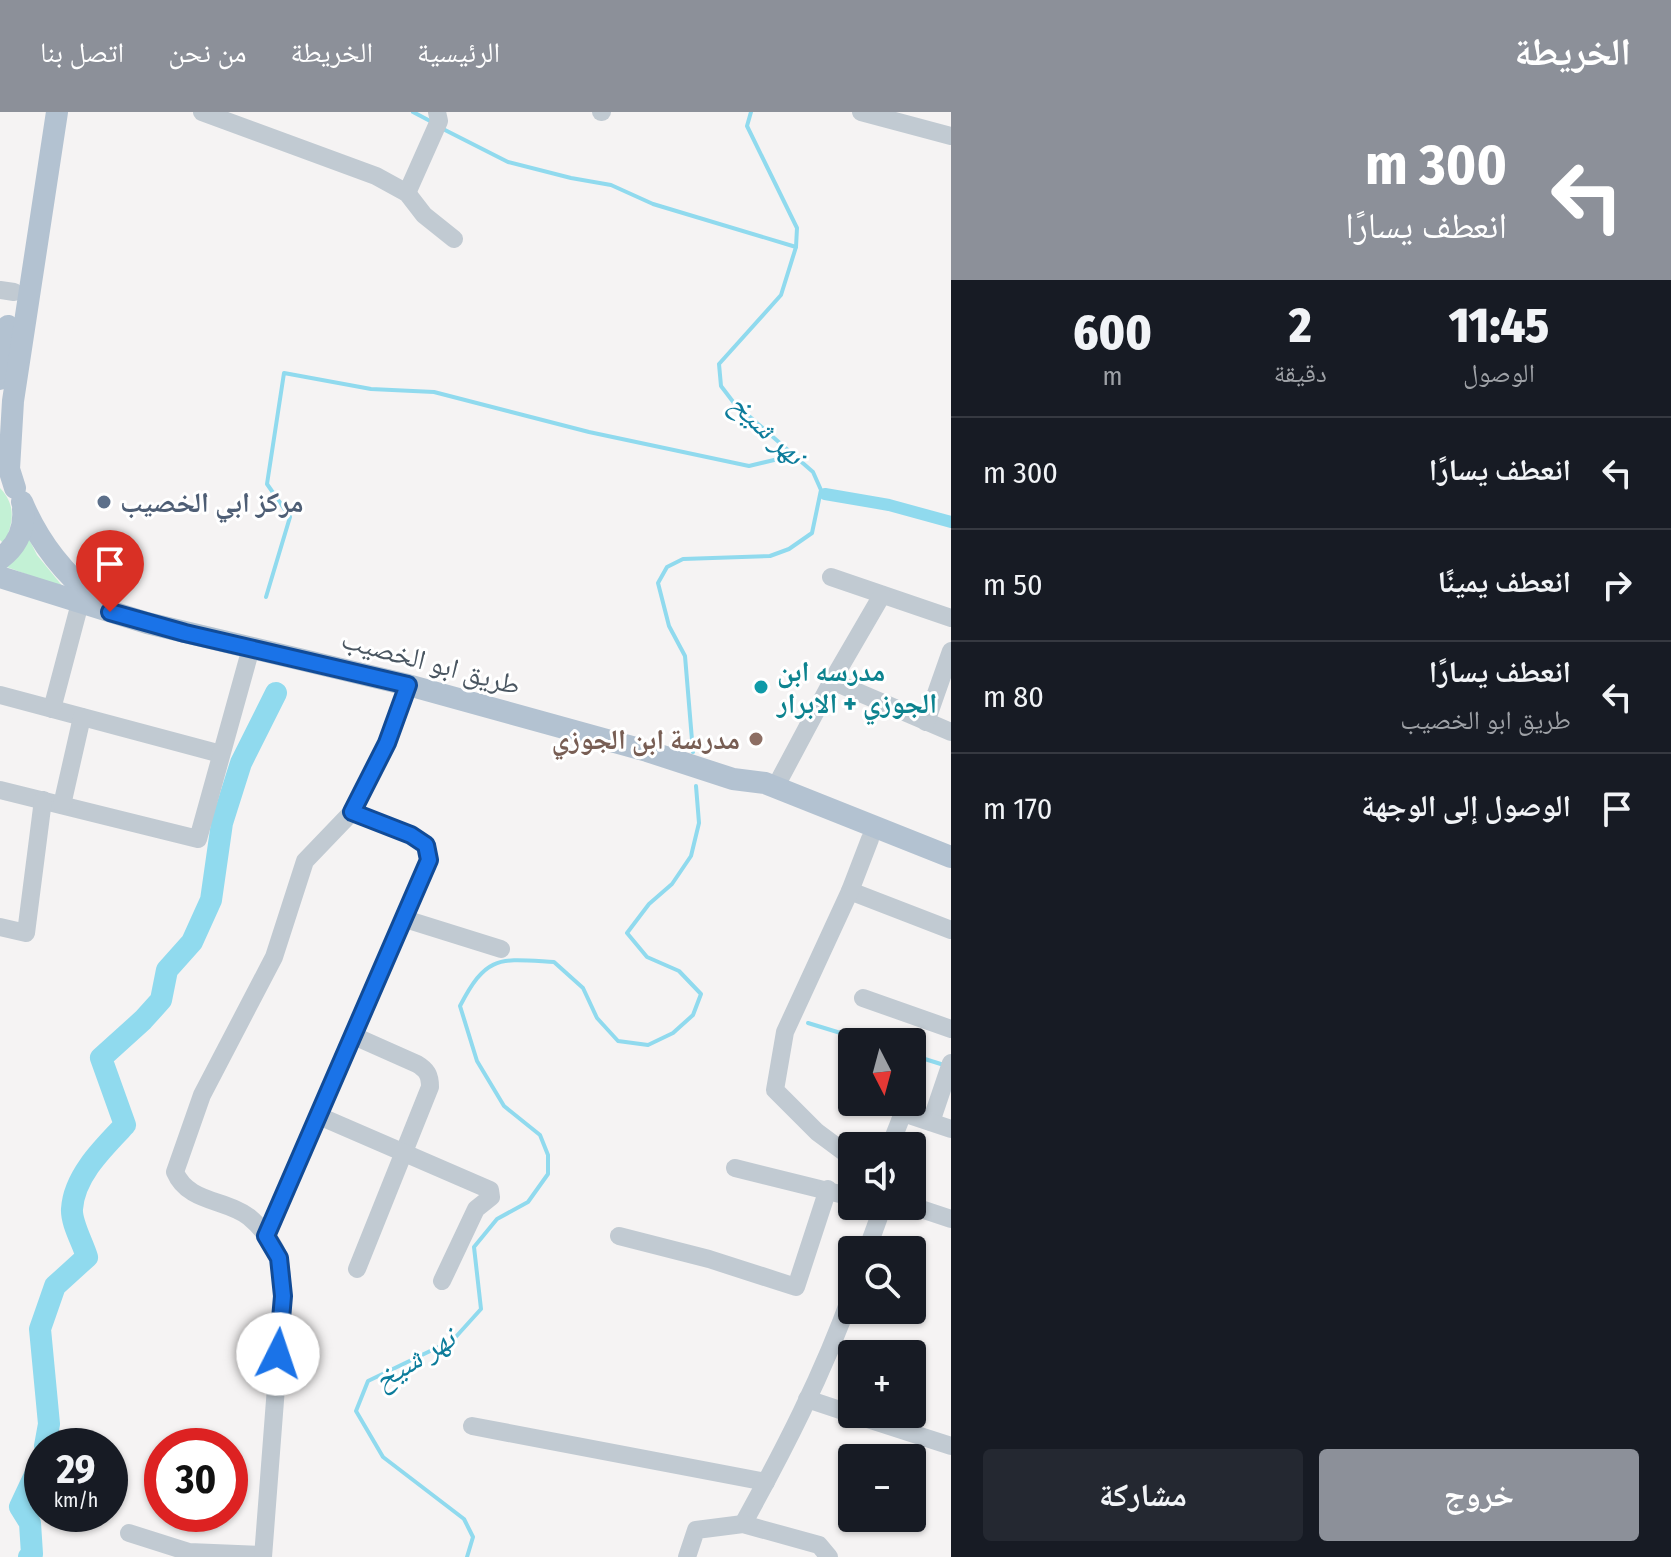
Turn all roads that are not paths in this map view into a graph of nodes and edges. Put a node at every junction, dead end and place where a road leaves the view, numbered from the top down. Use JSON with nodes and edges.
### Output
{"nodes":[{"id":1,"x":44,"y":112,"type":"edge"},
{"id":2,"x":57,"y":112,"type":"edge"},
{"id":3,"x":202,"y":112,"type":"edge"},
{"id":4,"x":861,"y":112,"type":"edge"},
{"id":5,"x":438,"y":116,"type":"edge"},
{"id":6,"x":951,"y":136,"type":"edge"},
{"id":7,"x":407,"y":193,"type":"junction"},
{"id":8,"x":454,"y":239,"type":"dead end"},
{"id":9,"x":7,"y":291,"type":"edge"},
{"id":10,"x":0,"y":379,"type":"edge"},
{"id":11,"x":12,"y":488,"type":"edge"},
{"id":12,"x":0,"y":559,"type":"edge"},
{"id":13,"x":0,"y":577,"type":"edge"},
{"id":14,"x":831,"y":577,"type":"dead end"},
{"id":15,"x":882,"y":595,"type":"junction"},
{"id":16,"x":80,"y":603,"type":"junction"},
{"id":17,"x":110,"y":612,"type":"junction"},
{"id":18,"x":951,"y":618,"type":"edge"},
{"id":19,"x":251,"y":648,"type":"junction"},
{"id":20,"x":951,"y":651,"type":"edge"},
{"id":21,"x":832,"y":681,"type":"junction"},
{"id":22,"x":408,"y":685,"type":"junction"},
{"id":23,"x":0,"y":695,"type":"edge"},
{"id":24,"x":52,"y":709,"type":"junction"},
{"id":25,"x":82,"y":717,"type":"junction"},
{"id":26,"x":926,"y":722,"type":"junction"},
{"id":27,"x":951,"y":732,"type":"edge"},
{"id":28,"x":221,"y":754,"type":"junction"},
{"id":29,"x":733,"y":779,"type":"junction"},
{"id":30,"x":776,"y":786,"type":"junction"},
{"id":31,"x":0,"y":790,"type":"edge"},
{"id":32,"x":43,"y":800,"type":"junction"},
{"id":33,"x":62,"y":805,"type":"junction"},
{"id":34,"x":352,"y":812,"type":"junction"},
{"id":35,"x":870,"y":839,"type":"junction"},
{"id":36,"x":951,"y":857,"type":"edge"},
{"id":37,"x":951,"y":871,"type":"edge"},
{"id":38,"x":850,"y":891,"type":"junction"},
{"id":39,"x":405,"y":919,"type":"junction"},
{"id":40,"x":0,"y":927,"type":"edge"},
{"id":41,"x":951,"y":930,"type":"edge"},
{"id":42,"x":501,"y":949,"type":"dead end"},
{"id":43,"x":863,"y":998,"type":"dead end"},
{"id":44,"x":951,"y":1029,"type":"edge"},
{"id":45,"x":354,"y":1036,"type":"junction"},
{"id":46,"x":951,"y":1063,"type":"edge"},
{"id":47,"x":319,"y":1116,"type":"junction"},
{"id":48,"x":931,"y":1122,"type":"junction"},
{"id":49,"x":951,"y":1129,"type":"edge"},
{"id":50,"x":896,"y":1132,"type":"edge"},
{"id":51,"x":838,"y":1148,"type":"edge"},
{"id":52,"x":403,"y":1153,"type":"junction"},
{"id":53,"x":735,"y":1168,"type":"dead end"},
{"id":54,"x":828,"y":1189,"type":"junction"},
{"id":55,"x":838,"y":1192,"type":"edge"},
{"id":56,"x":926,"y":1211,"type":"edge"},
{"id":57,"x":951,"y":1219,"type":"edge"},
{"id":58,"x":266,"y":1236,"type":"junction"},
{"id":59,"x":619,"y":1236,"type":"dead end"},
{"id":60,"x":357,"y":1269,"type":"dead end"},
{"id":61,"x":442,"y":1281,"type":"dead end"},
{"id":62,"x":841,"y":1324,"type":"edge"},
{"id":63,"x":807,"y":1399,"type":"junction"},
{"id":64,"x":838,"y":1409,"type":"edge"},
{"id":65,"x":472,"y":1426,"type":"dead end"},
{"id":66,"x":895,"y":1428,"type":"edge"},
{"id":67,"x":951,"y":1446,"type":"edge"},
{"id":68,"x":766,"y":1482,"type":"junction"},
{"id":69,"x":743,"y":1524,"type":"junction"},
{"id":70,"x":129,"y":1533,"type":"dead end"},
{"id":71,"x":263,"y":1556,"type":"edge"},
{"id":72,"x":687,"y":1557,"type":"edge"},
{"id":73,"x":829,"y":1557,"type":"edge"}],
"edges":[{"from":1,"to":9,"type":"main road"},
{"from":2,"to":11,"type":"main road"},
{"from":3,"to":7,"type":"street"},
{"from":4,"to":6,"type":"street"},
{"from":5,"to":7,"type":"street"},
{"from":7,"to":8,"type":"street"},
{"from":9,"to":10,"type":"main road"},
{"from":11,"to":12,"type":"main road"},
{"from":11,"to":17,"type":"main road","name":"طريق ابو الخصيب"},
{"from":13,"to":16,"type":"main road","name":"طريق ابو الخصيب"},
{"from":14,"to":15,"type":"street"},
{"from":15,"to":18,"type":"street"},
{"from":15,"to":21,"type":"street"},
{"from":16,"to":17,"type":"main road","name":"طريق ابو الخصيب"},
{"from":16,"to":24,"type":"street"},
{"from":17,"to":19,"type":"main road","name":"طريق ابو الخصيب"},
{"from":19,"to":22,"type":"main road","name":"طريق ابو الخصيب"},
{"from":19,"to":28,"type":"street"},
{"from":20,"to":26,"type":"street"},
{"from":21,"to":26,"type":"street"},
{"from":21,"to":30,"type":"street"},
{"from":22,"to":29,"type":"main road","name":"طريق ابو الخصيب"},
{"from":22,"to":34,"type":"street"},
{"from":23,"to":24,"type":"street"},
{"from":24,"to":25,"type":"street"},
{"from":25,"to":28,"type":"street"},
{"from":25,"to":33,"type":"street"},
{"from":26,"to":27,"type":"street"},
{"from":28,"to":33,"type":"street"},
{"from":29,"to":30,"type":"main road","name":"طريق ابو الخصيب"},
{"from":29,"to":35,"type":"main road","name":"طريق ابو الخصيب"},
{"from":30,"to":36,"type":"main road","name":"طريق ابو الخصيب"},
{"from":31,"to":32,"type":"street"},
{"from":32,"to":33,"type":"street"},
{"from":32,"to":40,"type":"street"},
{"from":34,"to":39,"type":"street"},
{"from":34,"to":58,"type":"street"},
{"from":35,"to":37,"type":"main road","name":"طريق ابو الخصيب"},
{"from":35,"to":38,"type":"street"},
{"from":38,"to":41,"type":"street"},
{"from":38,"to":51,"type":"street"},
{"from":39,"to":42,"type":"street"},
{"from":39,"to":45,"type":"street"},
{"from":43,"to":44,"type":"street"},
{"from":45,"to":47,"type":"street"},
{"from":45,"to":52,"type":"street"},
{"from":46,"to":48,"type":"street"},
{"from":47,"to":52,"type":"street"},
{"from":47,"to":58,"type":"street"},
{"from":48,"to":49,"type":"street"},
{"from":48,"to":50,"type":"street"},
{"from":52,"to":60,"type":"street"},
{"from":52,"to":61,"type":"street"},
{"from":53,"to":54,"type":"street"},
{"from":54,"to":55,"type":"street"},
{"from":54,"to":59,"type":"street"},
{"from":56,"to":57,"type":"street"},
{"from":58,"to":71,"type":"street"},
{"from":62,"to":63,"type":"street"},
{"from":63,"to":64,"type":"street"},
{"from":63,"to":68,"type":"street"},
{"from":65,"to":68,"type":"street"},
{"from":66,"to":67,"type":"street"},
{"from":68,"to":69,"type":"street"},
{"from":69,"to":72,"type":"street"},
{"from":69,"to":73,"type":"street"},
{"from":70,"to":71,"type":"street"}]}
